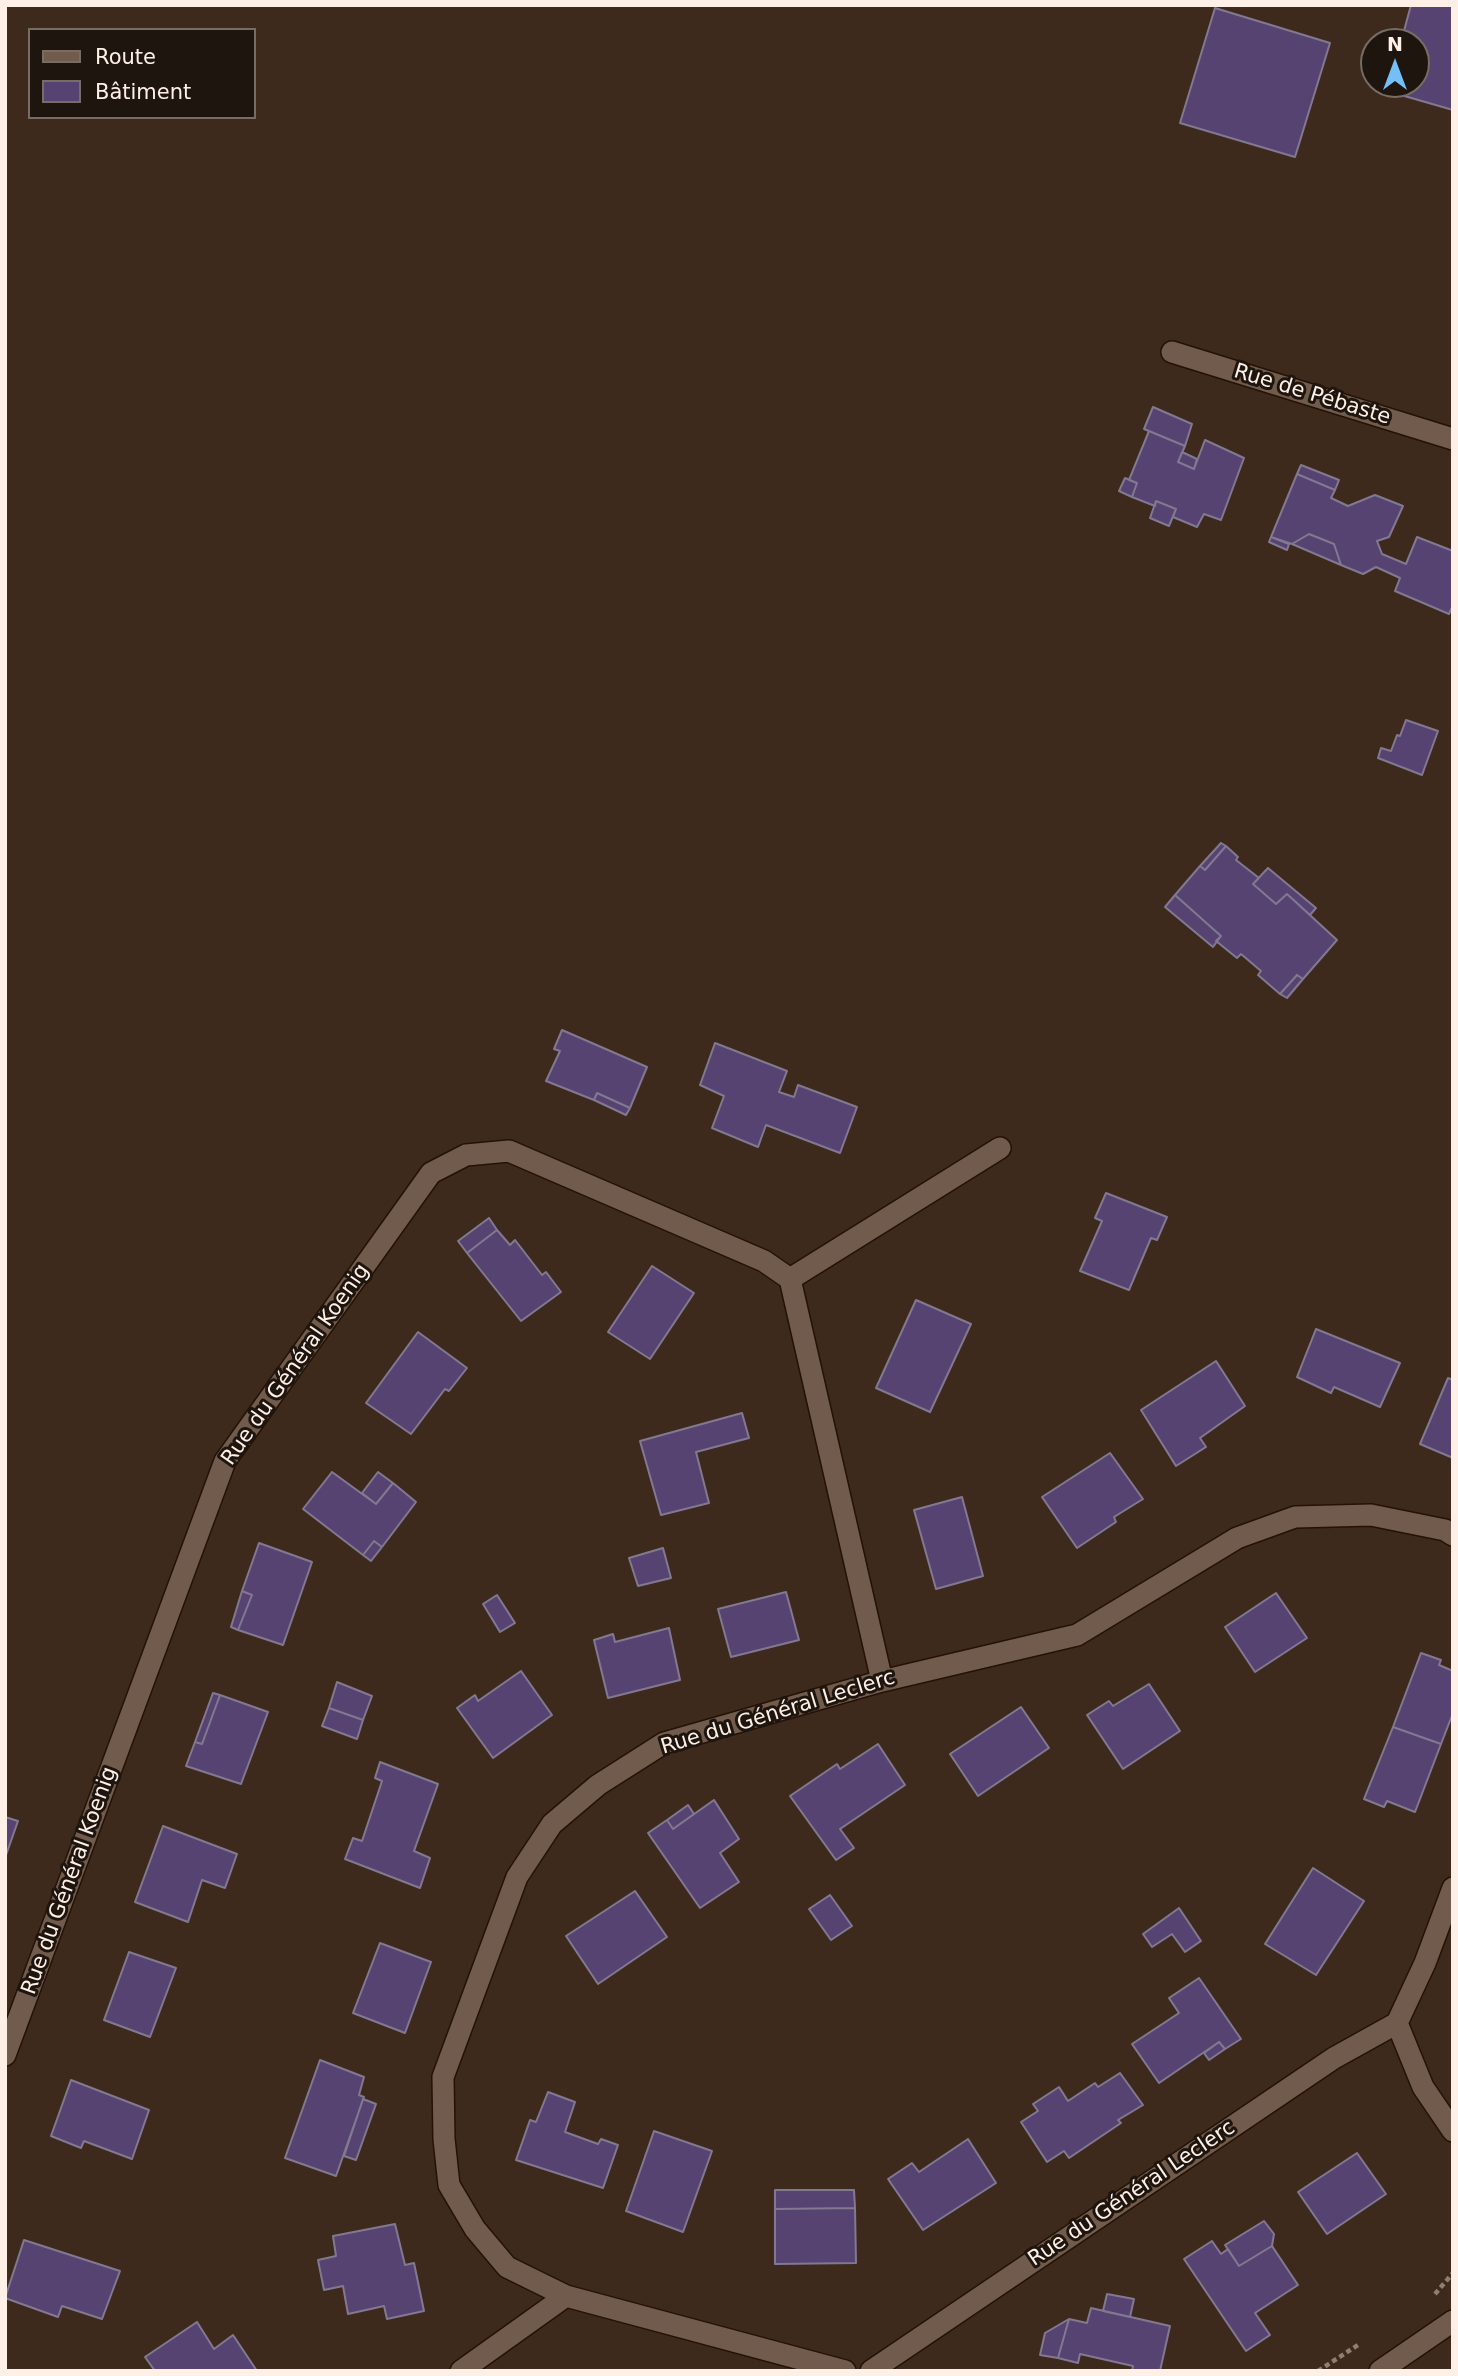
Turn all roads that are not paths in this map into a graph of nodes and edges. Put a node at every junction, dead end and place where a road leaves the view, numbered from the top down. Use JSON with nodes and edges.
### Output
{"nodes":[{"id":1,"x":1172,"y":352,"type":"dead end"},
{"id":2,"x":1453,"y":439,"type":"edge"},
{"id":3,"x":1000,"y":1148,"type":"dead end"},
{"id":4,"x":790,"y":1279,"type":"junction"},
{"id":5,"x":1453,"y":1535,"type":"edge"},
{"id":6,"x":882,"y":1681,"type":"junction"},
{"id":7,"x":1453,"y":1888,"type":"edge"},
{"id":8,"x":1397,"y":2023,"type":"junction"},
{"id":9,"x":5,"y":2055,"type":"edge"},
{"id":10,"x":1453,"y":2131,"type":"edge"},
{"id":11,"x":565,"y":2296,"type":"junction"},
{"id":12,"x":1453,"y":2321,"type":"edge"},
{"id":13,"x":461,"y":2371,"type":"edge"},
{"id":14,"x":845,"y":2371,"type":"edge"},
{"id":15,"x":871,"y":2371,"type":"edge"},
{"id":16,"x":1380,"y":2371,"type":"edge"}],
"edges":[{"from":1,"to":2,"type":"street","name":"Rue de Pébaste"},
{"from":3,"to":4,"type":"street"},
{"from":4,"to":6,"type":"street"},
{"from":4,"to":9,"type":"street","name":"Rue du Général Koenig"},
{"from":5,"to":6,"type":"street","name":"Rue du Général Leclerc"},
{"from":6,"to":11,"type":"street","name":"Rue du Général Leclerc"},
{"from":7,"to":8,"type":"street"},
{"from":8,"to":10,"type":"street"},
{"from":8,"to":15,"type":"street","name":"Rue du Général Leclerc"},
{"from":11,"to":13,"type":"street"},
{"from":11,"to":14,"type":"street","name":"Rue du Général Leclerc"},
{"from":12,"to":16,"type":"street"}]}
